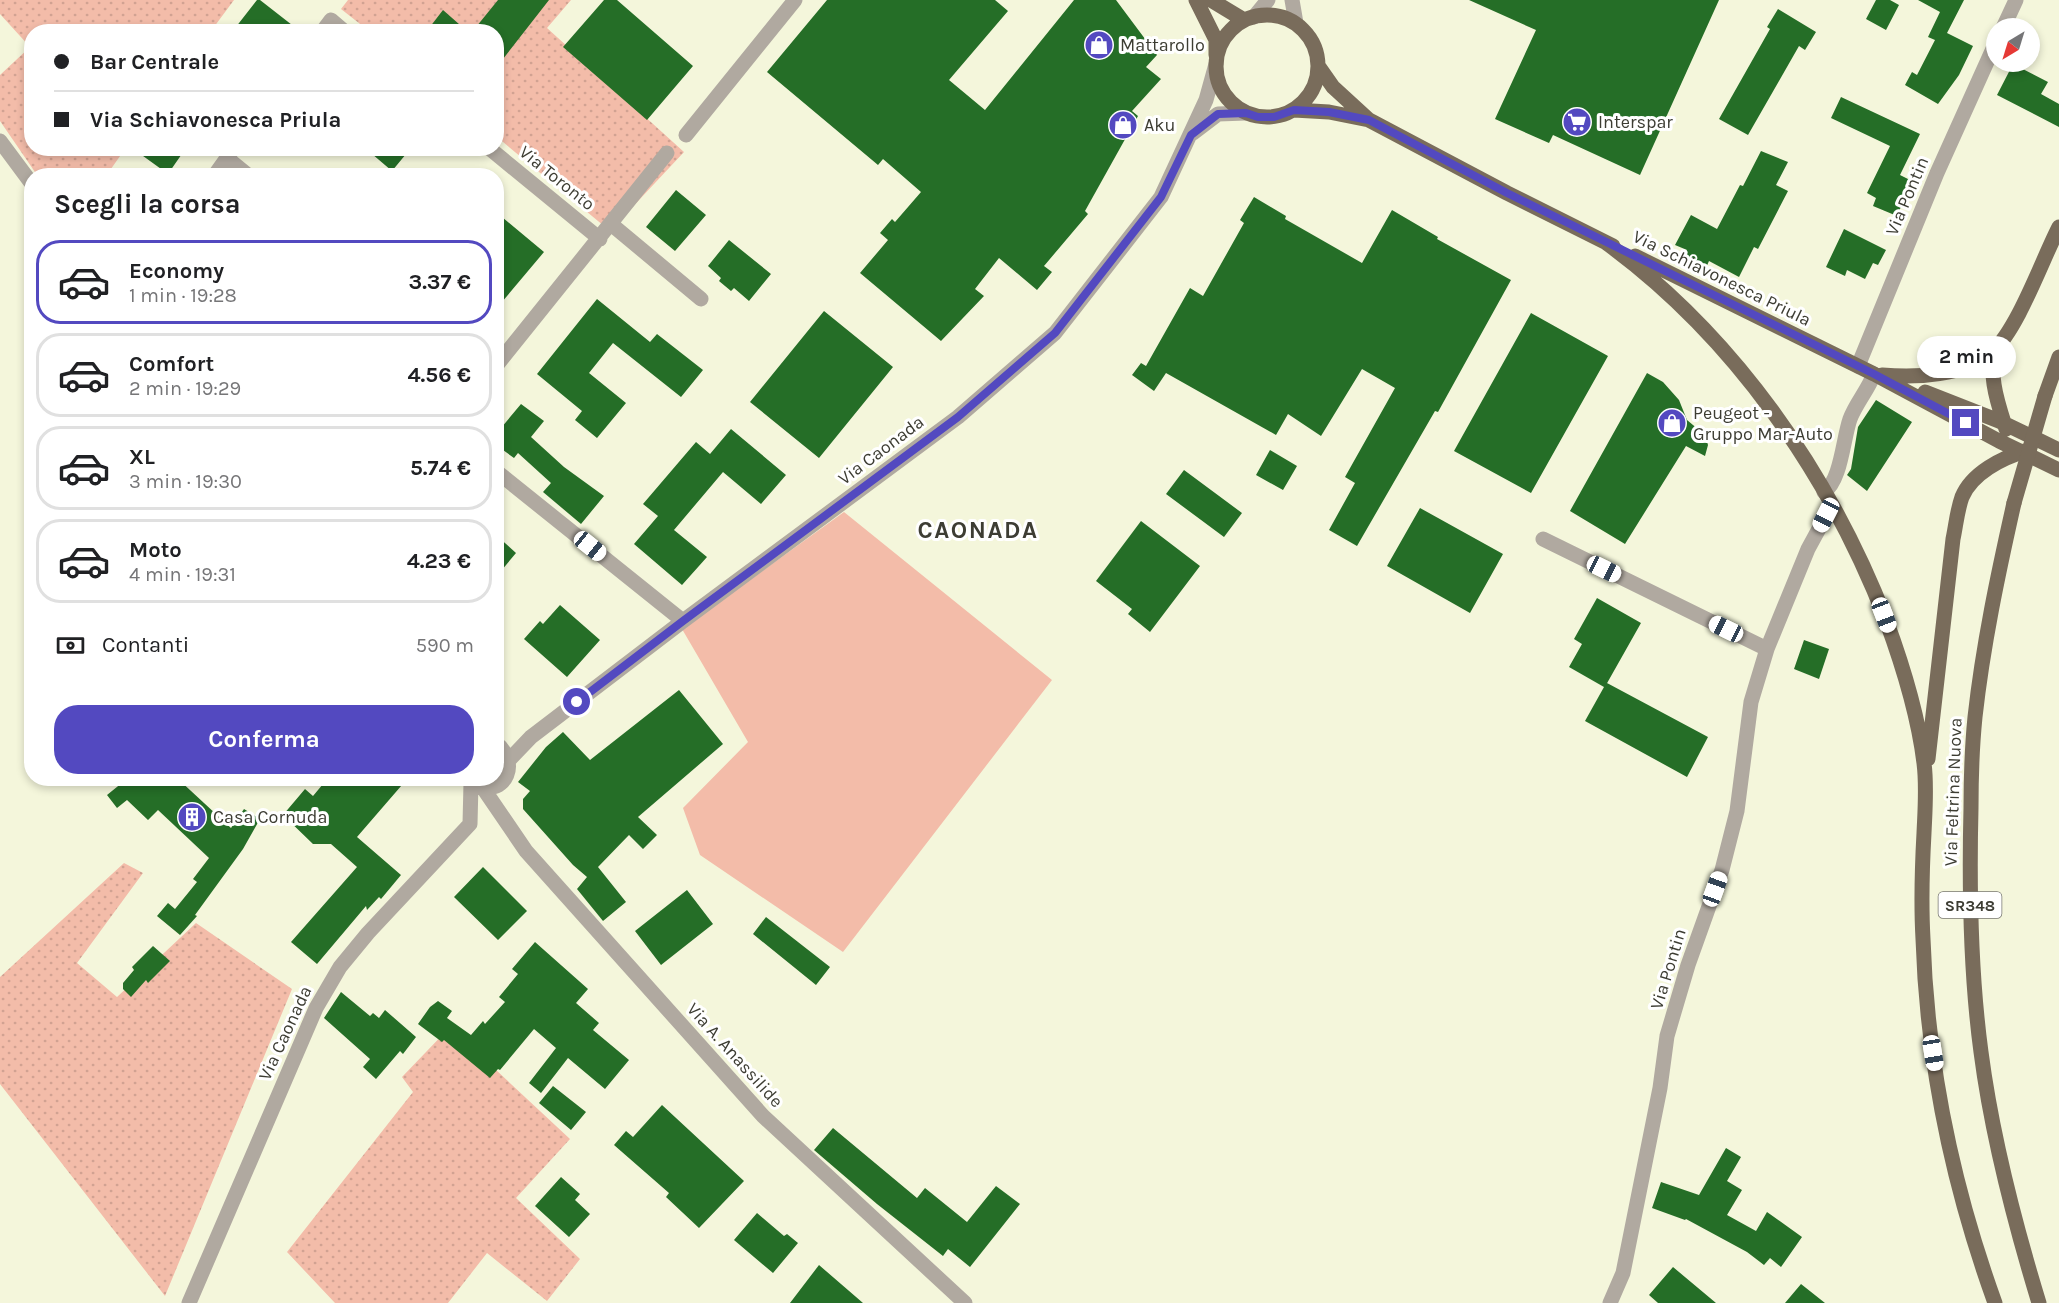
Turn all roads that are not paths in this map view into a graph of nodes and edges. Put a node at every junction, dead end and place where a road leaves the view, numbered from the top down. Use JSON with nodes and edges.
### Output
{"nodes":[{"id":1,"x":795,"y":0,"type":"edge"},
{"id":2,"x":1196,"y":0,"type":"edge"},
{"id":3,"x":1211,"y":0,"type":"edge"},
{"id":4,"x":1268,"y":0,"type":"edge"},
{"id":5,"x":1292,"y":0,"type":"edge"},
{"id":6,"x":2016,"y":0,"type":"edge"},
{"id":7,"x":1249,"y":18,"type":"junction"},
{"id":8,"x":2008,"y":18,"type":"edge"},
{"id":9,"x":1296,"y":23,"type":"junction"},
{"id":10,"x":1216,"y":63,"type":"junction"},
{"id":11,"x":1986,"y":64,"type":"edge"},
{"id":12,"x":1319,"y":67,"type":"junction"},
{"id":13,"x":1294,"y":110,"type":"junction"},
{"id":14,"x":1246,"y":113,"type":"junction"},
{"id":15,"x":1369,"y":120,"type":"junction"},
{"id":16,"x":686,"y":135,"type":"dead end"},
{"id":17,"x":1191,"y":135,"type":"junction"},
{"id":18,"x":0,"y":141,"type":"edge"},
{"id":19,"x":667,"y":153,"type":"dead end"},
{"id":20,"x":233,"y":156,"type":"edge"},
{"id":21,"x":499,"y":156,"type":"edge"},
{"id":22,"x":243,"y":168,"type":"edge"},
{"id":23,"x":24,"y":173,"type":"edge"},
{"id":24,"x":611,"y":224,"type":"junction"},
{"id":25,"x":2059,"y":227,"type":"edge"},
{"id":26,"x":600,"y":239,"type":"junction"},
{"id":27,"x":1605,"y":242,"type":"junction"},
{"id":28,"x":701,"y":299,"type":"dead end"},
{"id":29,"x":1998,"y":345,"type":"junction"},
{"id":30,"x":504,"y":356,"type":"edge"},
{"id":31,"x":2059,"y":357,"type":"edge"},
{"id":32,"x":1858,"y":366,"type":"junction"},
{"id":33,"x":1874,"y":374,"type":"junction"},
{"id":34,"x":2004,"y":424,"type":"junction"},
{"id":35,"x":2059,"y":450,"type":"edge"},
{"id":36,"x":2021,"y":452,"type":"junction"},
{"id":37,"x":2059,"y":460,"type":"edge"},
{"id":38,"x":2059,"y":470,"type":"edge"},
{"id":39,"x":504,"y":477,"type":"edge"},
{"id":40,"x":1824,"y":492,"type":"junction"},
{"id":41,"x":1832,"y":508,"type":"junction"},
{"id":42,"x":1544,"y":539,"type":"dead end"},
{"id":43,"x":683,"y":621,"type":"junction"},
{"id":44,"x":1767,"y":649,"type":"junction"},
{"id":45,"x":531,"y":737,"type":"junction"},
{"id":46,"x":504,"y":742,"type":"edge"},
{"id":47,"x":504,"y":749,"type":"edge"},
{"id":48,"x":509,"y":766,"type":"junction"},
{"id":49,"x":1925,"y":777,"type":"junction"},
{"id":50,"x":504,"y":778,"type":"edge"},
{"id":51,"x":504,"y":779,"type":"edge"},
{"id":52,"x":476,"y":786,"type":"edge"},
{"id":53,"x":478,"y":786,"type":"edge"},
{"id":54,"x":502,"y":786,"type":"edge"},
{"id":55,"x":499,"y":811,"type":"junction"},
{"id":56,"x":958,"y":1301,"type":"edge"},
{"id":57,"x":189,"y":1303,"type":"edge"},
{"id":58,"x":1610,"y":1303,"type":"edge"},
{"id":59,"x":1995,"y":1303,"type":"edge"},
{"id":60,"x":2039,"y":1303,"type":"edge"}],
"edges":[{"from":1,"to":16,"type":"street"},
{"from":2,"to":10,"type":"main road"},
{"from":3,"to":7,"type":"main road"},
{"from":4,"to":7,"type":"street"},
{"from":5,"to":9,"type":"street"},
{"from":6,"to":8,"type":"street"},
{"from":7,"to":9,"type":"main road"},
{"from":7,"to":10,"type":"main road"},
{"from":9,"to":12,"type":"main road"},
{"from":10,"to":14,"type":"main road"},
{"from":10,"to":17,"type":"street","name":"Via Caonada"},
{"from":11,"to":32,"type":"street","name":"Via Pontin"},
{"from":12,"to":13,"type":"main road"},
{"from":12,"to":15,"type":"main road","name":"Via Schiavonesca Priula"},
{"from":13,"to":14,"type":"main road"},
{"from":13,"to":15,"type":"main road","name":"Via Schiavonesca Priula"},
{"from":14,"to":17,"type":"street","name":"Via Caonada"},
{"from":15,"to":27,"type":"main road","name":"Via Schiavonesca Priula"},
{"from":17,"to":43,"type":"street","name":"Via Caonada"},
{"from":18,"to":23,"type":"street"},
{"from":19,"to":24,"type":"street"},
{"from":20,"to":22,"type":"street"},
{"from":21,"to":26,"type":"street","name":"Via Toronto"},
{"from":24,"to":26,"type":"street"},
{"from":24,"to":28,"type":"street"},
{"from":25,"to":29,"type":"main road"},
{"from":26,"to":30,"type":"street"},
{"from":27,"to":32,"type":"main road","name":"Via Schiavonesca Priula"},
{"from":27,"to":40,"type":"main road"},
{"from":29,"to":33,"type":"main road"},
{"from":29,"to":34,"type":"main road"},
{"from":31,"to":60,"type":"main road","name":"Via Feltrina Nuova","number":"SR348","bridge":true},
{"from":32,"to":33,"type":"main road","name":"Via Schiavonesca Priula"},
{"from":33,"to":34,"type":"main road"},
{"from":33,"to":36,"type":"main road","name":"Via Schiavonesca Priula"},
{"from":33,"to":40,"type":"street"},
{"from":34,"to":35,"type":"main road"},
{"from":34,"to":36,"type":"main road"},
{"from":36,"to":37,"type":"main road"},
{"from":36,"to":38,"type":"main road","name":"Via Schiavonesca Priula"},
{"from":36,"to":49,"type":"main road"},
{"from":39,"to":43,"type":"street"},
{"from":40,"to":41,"type":"main road"},
{"from":41,"to":44,"type":"street","name":"Via Pontin"},
{"from":41,"to":49,"type":"main road"},
{"from":42,"to":44,"type":"street"},
{"from":43,"to":45,"type":"street","name":"Via Caonada"},
{"from":44,"to":58,"type":"street","name":"Via Pontin"},
{"from":45,"to":46,"type":"street","name":"Via Caonada"},
{"from":45,"to":48,"type":"street","name":"Via Caonada"},
{"from":47,"to":48,"type":"street","name":"Via Caonada"},
{"from":48,"to":50,"type":"street","name":"Via Caonada"},
{"from":48,"to":51,"type":"street"},
{"from":49,"to":59,"type":"main road"},
{"from":52,"to":57,"type":"street","name":"Via Caonada"},
{"from":53,"to":55,"type":"street","name":"Via A. Anassilide"},
{"from":54,"to":55,"type":"street"},
{"from":55,"to":56,"type":"street","name":"Via A. Anassilide"}]}
